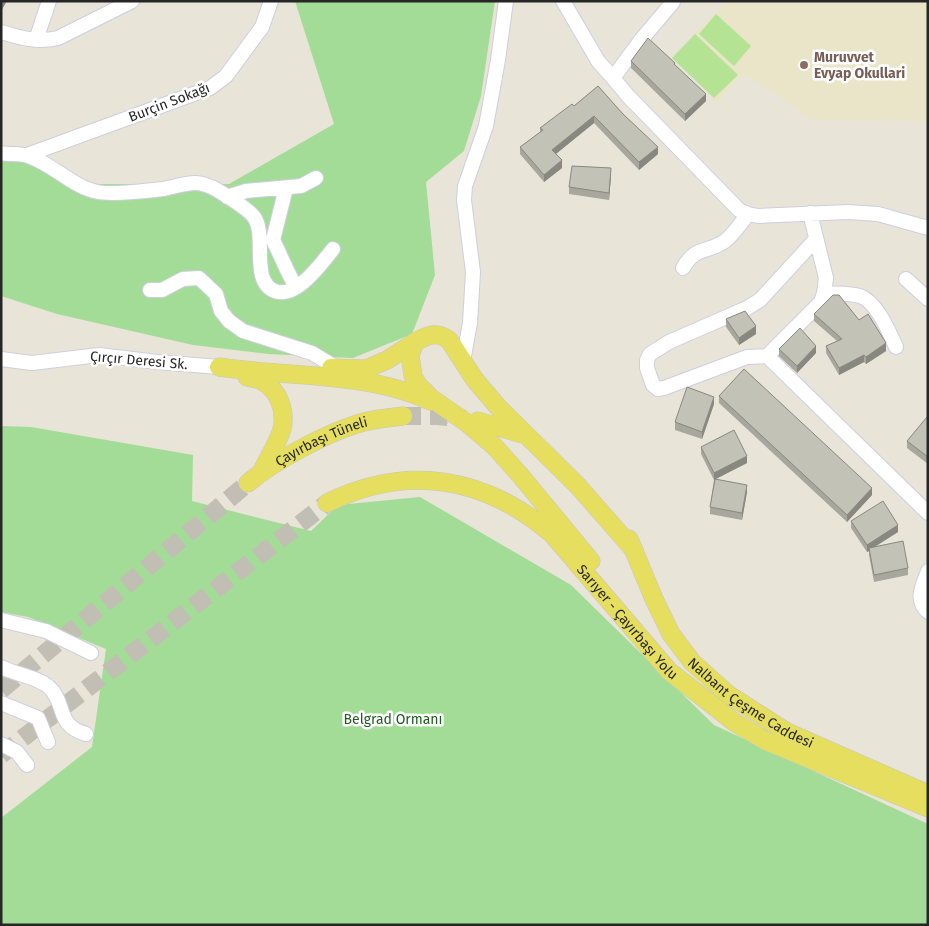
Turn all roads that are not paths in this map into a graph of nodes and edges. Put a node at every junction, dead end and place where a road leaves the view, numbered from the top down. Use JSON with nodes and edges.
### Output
{"nodes":[{"id":1,"x":49,"y":1,"type":"edge"},
{"id":2,"x":132,"y":1,"type":"edge"},
{"id":3,"x":271,"y":1,"type":"edge"},
{"id":4,"x":506,"y":1,"type":"edge"},
{"id":5,"x":563,"y":1,"type":"edge"},
{"id":6,"x":673,"y":2,"type":"edge"},
{"id":7,"x":1,"y":32,"type":"edge"},
{"id":8,"x":36,"y":40,"type":"junction"},
{"id":9,"x":613,"y":78,"type":"junction"},
{"id":10,"x":1,"y":153,"type":"edge"},
{"id":11,"x":27,"y":155,"type":"junction"},
{"id":12,"x":316,"y":178,"type":"dead end"},
{"id":13,"x":286,"y":188,"type":"junction"},
{"id":14,"x":227,"y":197,"type":"junction"},
{"id":15,"x":810,"y":213,"type":"junction"},
{"id":16,"x":748,"y":214,"type":"junction"},
{"id":17,"x":928,"y":228,"type":"edge"},
{"id":18,"x":816,"y":239,"type":"junction"},
{"id":19,"x":333,"y":249,"type":"dead end"},
{"id":20,"x":683,"y":268,"type":"dead end"},
{"id":21,"x":906,"y":279,"type":"dead end"},
{"id":22,"x":296,"y":287,"type":"junction"},
{"id":23,"x":150,"y":290,"type":"dead end"},
{"id":24,"x":824,"y":293,"type":"junction"},
{"id":25,"x":928,"y":299,"type":"edge"},
{"id":26,"x":415,"y":342,"type":"junction"},
{"id":27,"x":896,"y":347,"type":"dead end"},
{"id":28,"x":767,"y":356,"type":"junction"},
{"id":29,"x":1,"y":358,"type":"edge"},
{"id":30,"x":463,"y":361,"type":"junction"},
{"id":31,"x":218,"y":367,"type":"junction"},
{"id":32,"x":336,"y":368,"type":"junction"},
{"id":33,"x":451,"y":411,"type":"junction"},
{"id":34,"x":403,"y":416,"type":"tunnel mouth"},
{"id":35,"x":478,"y":421,"type":"tunnel mouth"},
{"id":36,"x":525,"y":435,"type":"junction"},
{"id":37,"x":262,"y":471,"type":"junction"},
{"id":38,"x":248,"y":483,"type":"tunnel mouth"},
{"id":39,"x":326,"y":504,"type":"tunnel mouth"},
{"id":40,"x":928,"y":513,"type":"edge"},
{"id":41,"x":928,"y":571,"type":"edge"},
{"id":42,"x":928,"y":612,"type":"edge"},
{"id":43,"x":1,"y":620,"type":"edge"},
{"id":44,"x":631,"y":624,"type":"junction"},
{"id":45,"x":91,"y":654,"type":"dead end"},
{"id":46,"x":1,"y":667,"type":"edge"},
{"id":47,"x":1,"y":703,"type":"edge"},
{"id":48,"x":86,"y":734,"type":"dead end"},
{"id":49,"x":48,"y":742,"type":"dead end"},
{"id":50,"x":1,"y":744,"type":"edge"},
{"id":51,"x":26,"y":765,"type":"dead end"},
{"id":52,"x":928,"y":794,"type":"edge"},
{"id":53,"x":928,"y":808,"type":"edge"}],
"edges":[{"from":1,"to":8,"type":"street"},
{"from":2,"to":8,"type":"street"},
{"from":3,"to":11,"type":"street","name":"Burçin Sokağı"},
{"from":4,"to":30,"type":"street"},
{"from":5,"to":9,"type":"street"},
{"from":6,"to":9,"type":"street"},
{"from":7,"to":8,"type":"street"},
{"from":9,"to":16,"type":"street"},
{"from":10,"to":11,"type":"street"},
{"from":11,"to":14,"type":"street"},
{"from":12,"to":13,"type":"street"},
{"from":13,"to":14,"type":"street"},
{"from":13,"to":22,"type":"street"},
{"from":14,"to":22,"type":"street"},
{"from":15,"to":16,"type":"street"},
{"from":15,"to":17,"type":"street"},
{"from":15,"to":18,"type":"street"},
{"from":16,"to":20,"type":"street"},
{"from":18,"to":24,"type":"street"},
{"from":18,"to":28,"type":"street"},
{"from":19,"to":22,"type":"street"},
{"from":21,"to":25,"type":"street"},
{"from":23,"to":32,"type":"street"},
{"from":24,"to":27,"type":"street"},
{"from":24,"to":28,"type":"street"},
{"from":26,"to":30,"type":"main road","name":"Nalbant Çeşme Caddesi"},
{"from":26,"to":32,"type":"main road","name":"Nalbant Çeşme Caddesi"},
{"from":26,"to":33,"type":"main road"},
{"from":28,"to":40,"type":"street"},
{"from":29,"to":31,"type":"street","name":"Çırçır Deresi Sk."},
{"from":30,"to":36,"type":"main road","name":"Nalbant Çeşme Caddesi"},
{"from":31,"to":32,"type":"main road","name":"Nalbant Çeşme Caddesi"},
{"from":31,"to":33,"type":"main road"},
{"from":31,"to":37,"type":"main road"},
{"from":33,"to":44,"type":"main road"},
{"from":34,"to":37,"type":"main road","name":"Çayırbaşı Tüneli"},
{"from":35,"to":36,"type":"main road"},
{"from":36,"to":52,"type":"main road","name":"Nalbant Çeşme Caddesi"},
{"from":37,"to":38,"type":"main road","name":"Çayırbaşı Tüneli"},
{"from":39,"to":44,"type":"main road","name":"Sarıyer - Çayırbaşı Yolu"},
{"from":41,"to":42,"type":"street"},
{"from":43,"to":45,"type":"street"},
{"from":44,"to":53,"type":"main road","name":"Sarıyer - Çayırbaşı Yolu"},
{"from":46,"to":48,"type":"street"},
{"from":47,"to":49,"type":"street"},
{"from":50,"to":51,"type":"street"}]}
